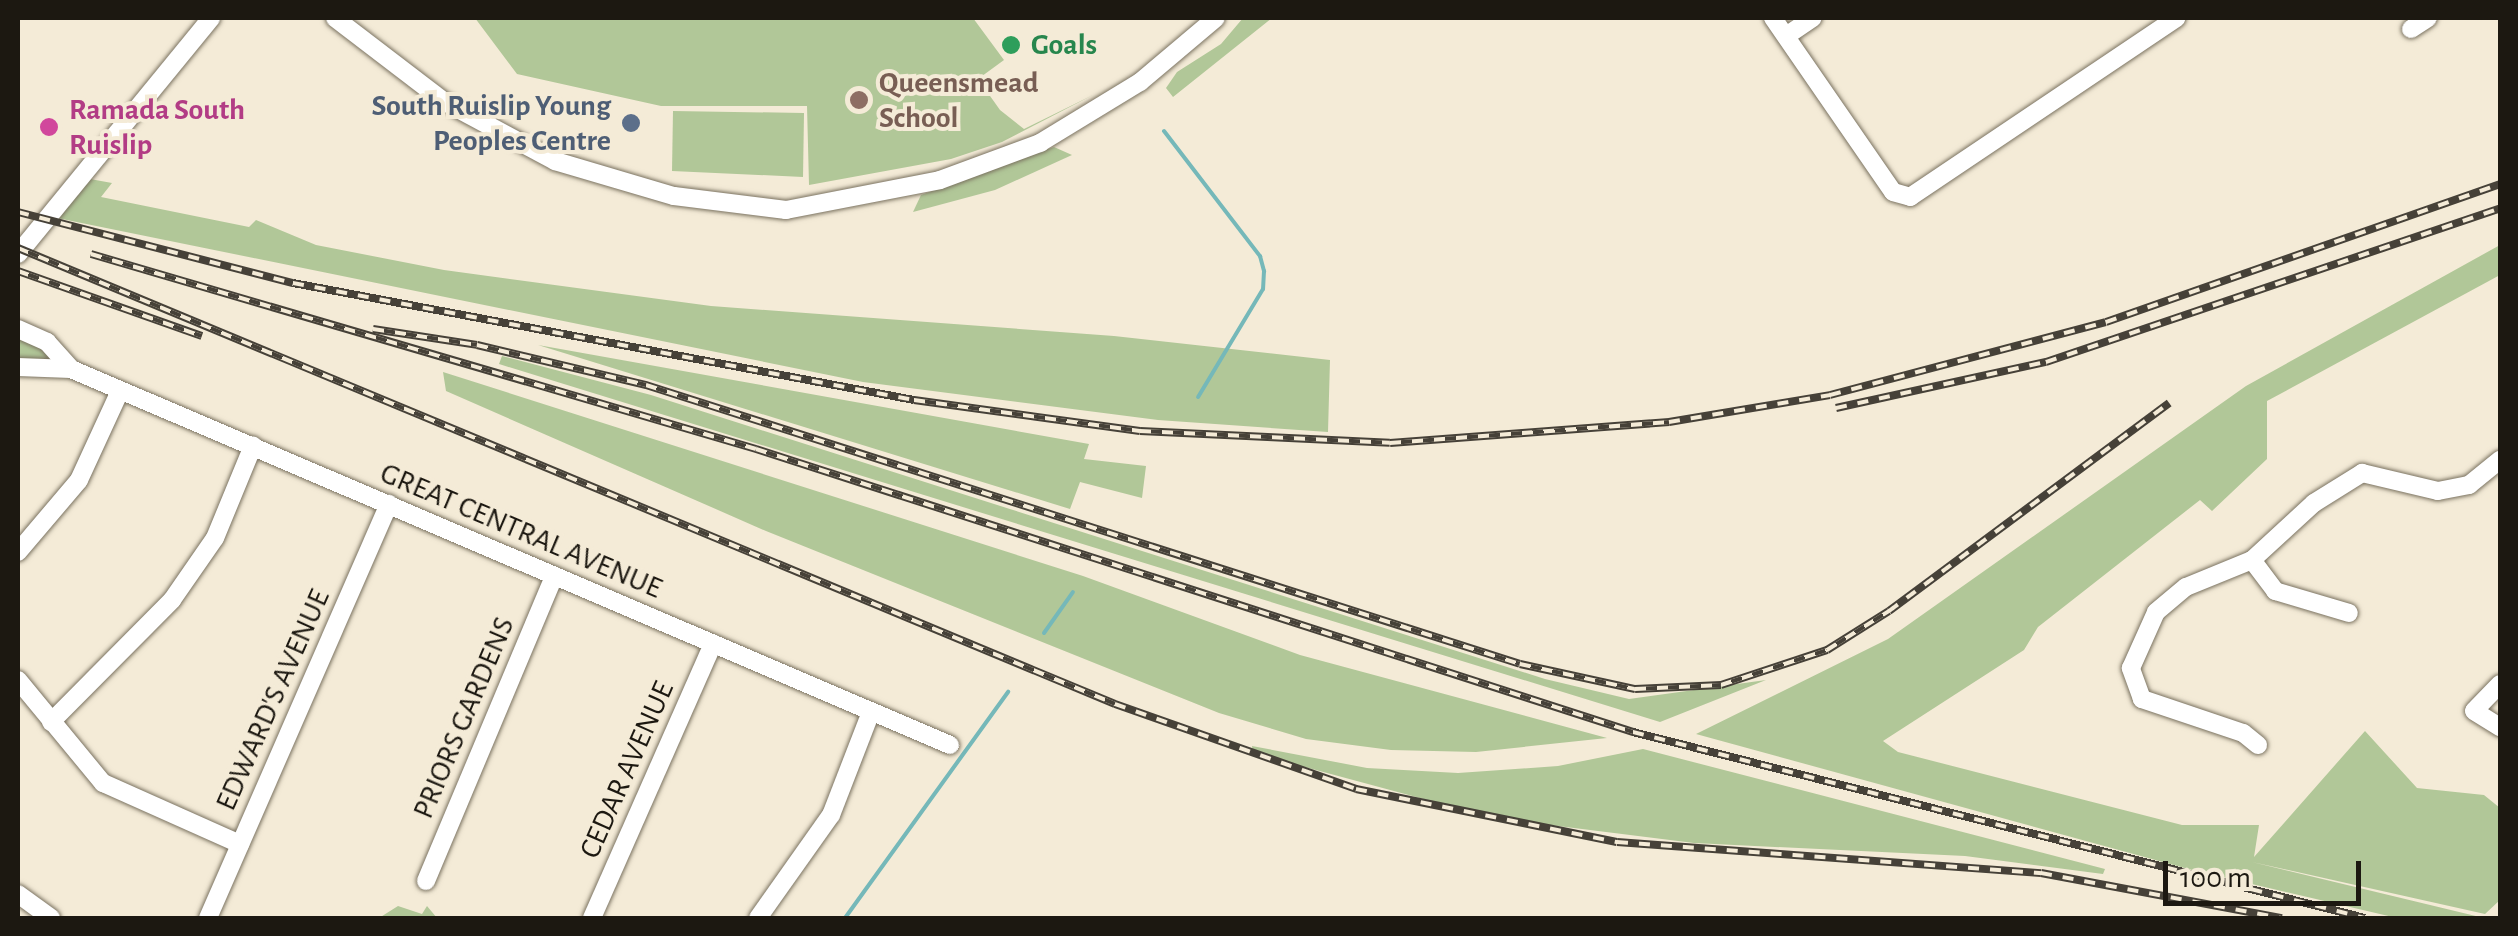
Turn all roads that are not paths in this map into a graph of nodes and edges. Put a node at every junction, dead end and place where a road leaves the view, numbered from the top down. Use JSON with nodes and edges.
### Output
{"nodes":[{"id":1,"x":335,"y":18,"type":"edge"},
{"id":2,"x":1216,"y":18,"type":"edge"},
{"id":3,"x":1773,"y":18,"type":"edge"},
{"id":4,"x":1814,"y":18,"type":"edge"},
{"id":5,"x":2176,"y":18,"type":"edge"},
{"id":6,"x":2428,"y":18,"type":"edge"},
{"id":7,"x":212,"y":19,"type":"edge"},
{"id":8,"x":2411,"y":29,"type":"dead end"},
{"id":9,"x":1786,"y":36,"type":"junction"},
{"id":10,"x":18,"y":254,"type":"edge"},
{"id":11,"x":18,"y":329,"type":"edge"},
{"id":12,"x":18,"y":366,"type":"edge"},
{"id":13,"x":70,"y":369,"type":"junction"},
{"id":14,"x":120,"y":391,"type":"junction"},
{"id":15,"x":253,"y":446,"type":"junction"},
{"id":16,"x":2500,"y":460,"type":"edge"},
{"id":17,"x":389,"y":504,"type":"junction"},
{"id":18,"x":18,"y":552,"type":"edge"},
{"id":19,"x":2252,"y":560,"type":"junction"},
{"id":20,"x":554,"y":576,"type":"junction"},
{"id":21,"x":2350,"y":614,"type":"dead end"},
{"id":22,"x":713,"y":644,"type":"junction"},
{"id":23,"x":18,"y":680,"type":"edge"},
{"id":24,"x":2500,"y":684,"type":"edge"},
{"id":25,"x":872,"y":712,"type":"junction"},
{"id":26,"x":51,"y":722,"type":"junction"},
{"id":27,"x":2500,"y":727,"type":"edge"},
{"id":28,"x":950,"y":745,"type":"dead end"},
{"id":29,"x":2258,"y":745,"type":"dead end"},
{"id":30,"x":240,"y":844,"type":"junction"},
{"id":31,"x":426,"y":881,"type":"dead end"},
{"id":32,"x":18,"y":894,"type":"edge"},
{"id":33,"x":51,"y":918,"type":"edge"},
{"id":34,"x":208,"y":918,"type":"edge"},
{"id":35,"x":592,"y":918,"type":"edge"},
{"id":36,"x":758,"y":918,"type":"edge"}],
"edges":[{"from":1,"to":2,"type":"street"},
{"from":3,"to":9,"type":"street"},
{"from":4,"to":9,"type":"street"},
{"from":5,"to":9,"type":"street"},
{"from":6,"to":8,"type":"street"},
{"from":7,"to":10,"type":"street"},
{"from":11,"to":13,"type":"street","name":"GREAT CENTRAL AVENUE"},
{"from":12,"to":13,"type":"street","name":"GREAT CENTRAL AVENUE"},
{"from":13,"to":14,"type":"street","name":"GREAT CENTRAL AVENUE"},
{"from":14,"to":15,"type":"street","name":"GREAT CENTRAL AVENUE"},
{"from":14,"to":18,"type":"street"},
{"from":15,"to":17,"type":"street","name":"GREAT CENTRAL AVENUE"},
{"from":15,"to":26,"type":"street"},
{"from":16,"to":19,"type":"street"},
{"from":17,"to":20,"type":"street","name":"GREAT CENTRAL AVENUE"},
{"from":17,"to":30,"type":"street","name":"EDWARD'S AVENUE"},
{"from":19,"to":21,"type":"street"},
{"from":19,"to":29,"type":"street"},
{"from":20,"to":22,"type":"street","name":"GREAT CENTRAL AVENUE"},
{"from":20,"to":31,"type":"street","name":"PRIORS GARDENS"},
{"from":22,"to":25,"type":"street","name":"GREAT CENTRAL AVENUE"},
{"from":22,"to":35,"type":"street","name":"CEDAR AVENUE"},
{"from":23,"to":26,"type":"street"},
{"from":24,"to":27,"type":"street"},
{"from":25,"to":28,"type":"street","name":"GREAT CENTRAL AVENUE"},
{"from":25,"to":36,"type":"street"},
{"from":26,"to":30,"type":"street"},
{"from":30,"to":34,"type":"street","name":"EDWARD'S AVENUE"},
{"from":32,"to":33,"type":"street"}]}
